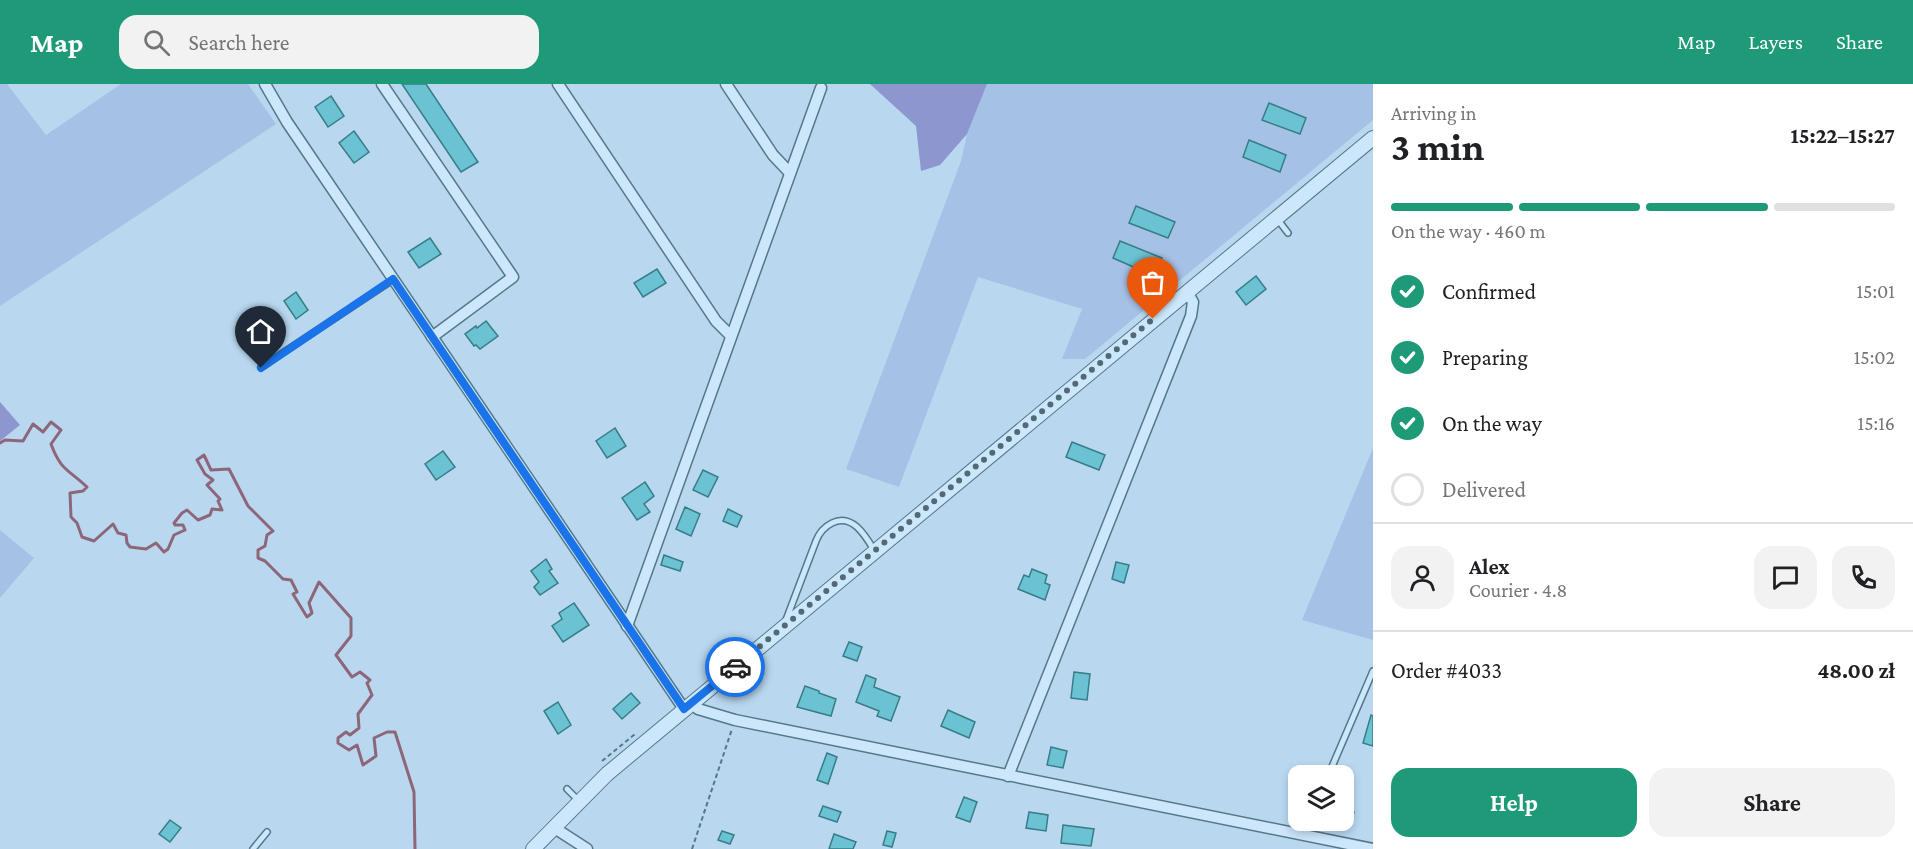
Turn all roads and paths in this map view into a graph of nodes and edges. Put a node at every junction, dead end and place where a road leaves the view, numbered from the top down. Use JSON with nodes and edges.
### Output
{"nodes":[{"id":1,"x":266,"y":84,"type":"edge"},
{"id":2,"x":382,"y":84,"type":"edge"},
{"id":3,"x":558,"y":84,"type":"edge"},
{"id":4,"x":726,"y":84,"type":"edge"},
{"id":5,"x":821,"y":88,"type":"dead end"},
{"id":6,"x":1373,"y":138,"type":"edge"},
{"id":7,"x":790,"y":173,"type":"junction"},
{"id":8,"x":1276,"y":218,"type":"junction"},
{"id":9,"x":1288,"y":232,"type":"dead end"},
{"id":10,"x":393,"y":279,"type":"junction"},
{"id":11,"x":1187,"y":292,"type":"junction"},
{"id":12,"x":731,"y":336,"type":"junction"},
{"id":13,"x":432,"y":337,"type":"junction"},
{"id":14,"x":261,"y":368,"type":"dead end"},
{"id":15,"x":874,"y":551,"type":"junction"},
{"id":16,"x":627,"y":626,"type":"junction"},
{"id":17,"x":784,"y":626,"type":"junction"},
{"id":18,"x":1373,"y":671,"type":"edge"},
{"id":19,"x":688,"y":706,"type":"junction"},
{"id":20,"x":735,"y":720,"type":"junction"},
{"id":21,"x":1333,"y":765,"type":"edge"},
{"id":22,"x":1008,"y":776,"type":"junction"},
{"id":23,"x":567,"y":789,"type":"dead end"},
{"id":24,"x":579,"y":801,"type":"junction"},
{"id":25,"x":553,"y":827,"type":"junction"},
{"id":26,"x":1304,"y":831,"type":"edge"},
{"id":27,"x":267,"y":832,"type":"dead end"},
{"id":28,"x":1303,"y":834,"type":"junction"},
{"id":29,"x":253,"y":849,"type":"edge"},
{"id":30,"x":533,"y":849,"type":"edge"},
{"id":31,"x":587,"y":849,"type":"edge"},
{"id":32,"x":692,"y":849,"type":"edge"},
{"id":33,"x":1373,"y":849,"type":"edge"}],
"edges":[{"from":1,"to":10,"type":"street"},
{"from":2,"to":13,"type":"street"},
{"from":3,"to":12,"type":"street"},
{"from":4,"to":7,"type":"street"},
{"from":5,"to":7,"type":"street"},
{"from":6,"to":8,"type":"street"},
{"from":7,"to":12,"type":"street"},
{"from":8,"to":9,"type":"lane"},
{"from":8,"to":11,"type":"street"},
{"from":10,"to":13,"type":"street"},
{"from":10,"to":14,"type":"lane"},
{"from":11,"to":15,"type":"street"},
{"from":11,"to":22,"type":"street"},
{"from":12,"to":16,"type":"street"},
{"from":13,"to":16,"type":"street"},
{"from":15,"to":17,"type":"street"},
{"from":15,"to":17,"type":"lane"},
{"from":16,"to":19,"type":"street"},
{"from":17,"to":19,"type":"street"},
{"from":18,"to":21,"type":"lane"},
{"from":19,"to":20,"type":"street"},
{"from":19,"to":24,"type":"street"},
{"from":20,"to":22,"type":"street"},
{"from":20,"to":32,"type":"path"},
{"from":22,"to":28,"type":"street"},
{"from":23,"to":24,"type":"lane"},
{"from":24,"to":25,"type":"street"},
{"from":25,"to":30,"type":"street"},
{"from":25,"to":31,"type":"street"},
{"from":26,"to":28,"type":"lane"},
{"from":27,"to":29,"type":"lane"},
{"from":28,"to":33,"type":"street"}]}
